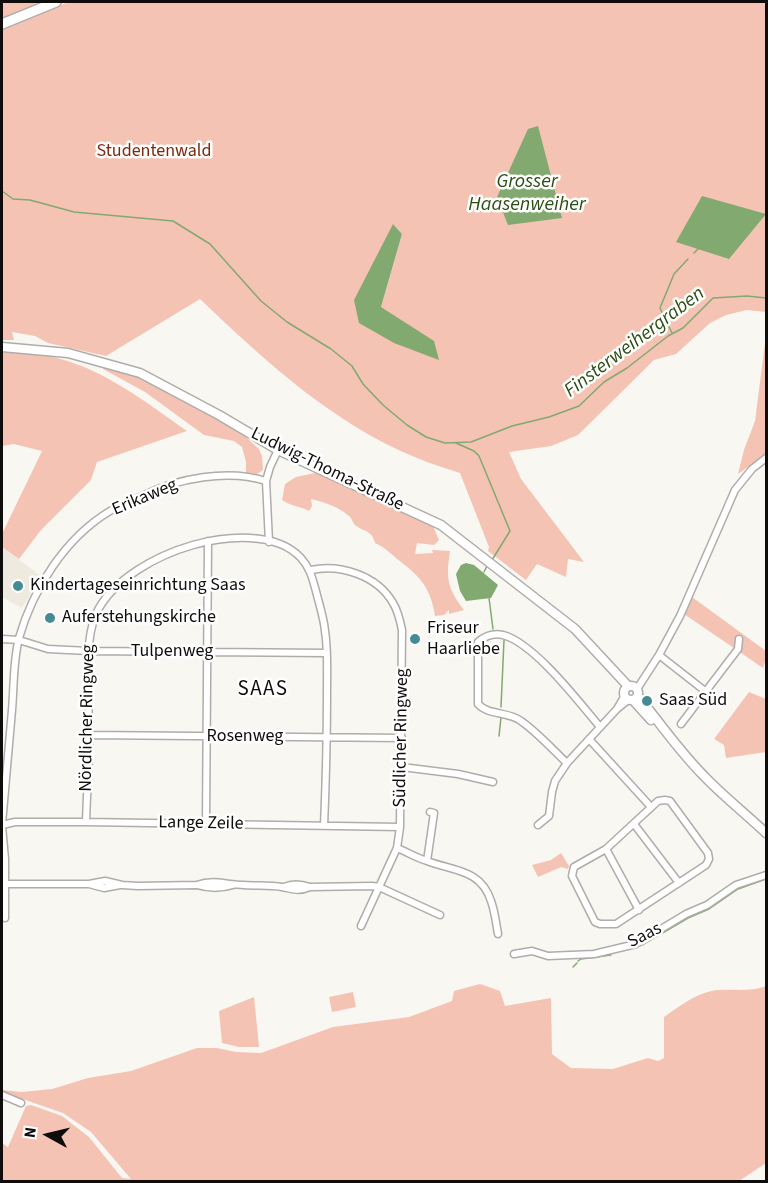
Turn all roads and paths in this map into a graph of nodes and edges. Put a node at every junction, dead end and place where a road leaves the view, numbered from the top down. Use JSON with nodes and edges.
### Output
{"nodes":[{"id":1,"x":56,"y":2,"type":"edge"},
{"id":2,"x":2,"y":24,"type":"edge"},
{"id":3,"x":2,"y":347,"type":"edge"},
{"id":4,"x":278,"y":450,"type":"junction"},
{"id":5,"x":766,"y":458,"type":"edge"},
{"id":6,"x":266,"y":481,"type":"junction"},
{"id":7,"x":208,"y":542,"type":"junction"},
{"id":8,"x":269,"y":542,"type":"junction"},
{"id":9,"x":310,"y":570,"type":"junction"},
{"id":10,"x":2,"y":639,"type":"edge"},
{"id":11,"x":739,"y":639,"type":"dead end"},
{"id":12,"x":19,"y":640,"type":"junction"},
{"id":13,"x":89,"y":651,"type":"junction"},
{"id":14,"x":208,"y":652,"type":"junction"},
{"id":15,"x":327,"y":652,"type":"junction"},
{"id":16,"x":659,"y":655,"type":"junction"},
{"id":17,"x":705,"y":691,"type":"junction"},
{"id":18,"x":630,"y":694,"type":"junction"},
{"id":19,"x":681,"y":724,"type":"dead end"},
{"id":20,"x":600,"y":727,"type":"junction"},
{"id":21,"x":89,"y":735,"type":"junction"},
{"id":22,"x":207,"y":737,"type":"junction"},
{"id":23,"x":327,"y":738,"type":"junction"},
{"id":24,"x":402,"y":738,"type":"junction"},
{"id":25,"x":589,"y":739,"type":"junction"},
{"id":26,"x":567,"y":763,"type":"junction"},
{"id":27,"x":402,"y":767,"type":"junction"},
{"id":28,"x":493,"y":782,"type":"dead end"},
{"id":29,"x":651,"y":807,"type":"junction"},
{"id":30,"x":430,"y":812,"type":"dead end"},
{"id":31,"x":86,"y":822,"type":"junction"},
{"id":32,"x":206,"y":823,"type":"junction"},
{"id":33,"x":634,"y":824,"type":"junction"},
{"id":34,"x":2,"y":825,"type":"edge"},
{"id":35,"x":538,"y":825,"type":"dead end"},
{"id":36,"x":324,"y":826,"type":"junction"},
{"id":37,"x":400,"y":827,"type":"junction"},
{"id":38,"x":766,"y":833,"type":"edge"},
{"id":39,"x":397,"y":848,"type":"junction"},
{"id":40,"x":606,"y":849,"type":"junction"},
{"id":41,"x":427,"y":861,"type":"junction"},
{"id":42,"x":766,"y":875,"type":"edge"},
{"id":43,"x":679,"y":883,"type":"junction"},
{"id":44,"x":5,"y":884,"type":"junction"},
{"id":45,"x":379,"y":887,"type":"junction"},
{"id":46,"x":639,"y":910,"type":"junction"},
{"id":47,"x":440,"y":915,"type":"dead end"},
{"id":48,"x":4,"y":918,"type":"dead end"},
{"id":49,"x":361,"y":926,"type":"dead end"},
{"id":50,"x":498,"y":934,"type":"dead end"},
{"id":51,"x":514,"y":954,"type":"dead end"},
{"id":52,"x":2,"y":1095,"type":"edge"},
{"id":53,"x":21,"y":1103,"type":"dead end"}],
"edges":[{"from":1,"to":2,"type":"main road"},
{"from":3,"to":4,"type":"street","name":"Ludwig-Thoma-Straße"},
{"from":4,"to":6,"type":"street"},
{"from":4,"to":18,"type":"street","name":"Ludwig-Thoma-Straße"},
{"from":5,"to":16,"type":"street"},
{"from":6,"to":8,"type":"street"},
{"from":6,"to":12,"type":"street","name":"Erikaweg"},
{"from":7,"to":8,"type":"street","name":"Nördlicher Ringweg"},
{"from":7,"to":13,"type":"street","name":"Nördlicher Ringweg"},
{"from":7,"to":14,"type":"street"},
{"from":8,"to":9,"type":"street","name":"Nördlicher Ringweg"},
{"from":9,"to":15,"type":"street"},
{"from":9,"to":24,"type":"street","name":"Südlicher Ringweg"},
{"from":10,"to":12,"type":"street","name":"Tulpenweg"},
{"from":11,"to":17,"type":"street"},
{"from":12,"to":13,"type":"street","name":"Tulpenweg"},
{"from":12,"to":34,"type":"street","name":"Erikaweg"},
{"from":13,"to":14,"type":"street","name":"Tulpenweg"},
{"from":13,"to":21,"type":"street","name":"Nördlicher Ringweg"},
{"from":14,"to":15,"type":"street","name":"Tulpenweg"},
{"from":14,"to":22,"type":"street"},
{"from":15,"to":23,"type":"street"},
{"from":16,"to":17,"type":"street"},
{"from":16,"to":18,"type":"street"},
{"from":17,"to":19,"type":"street"},
{"from":18,"to":20,"type":"street"},
{"from":18,"to":38,"type":"street","name":"Ludwig-Thoma-Straße"},
{"from":20,"to":25,"type":"street"},
{"from":20,"to":26,"type":"street"},
{"from":21,"to":22,"type":"street","name":"Rosenweg"},
{"from":21,"to":31,"type":"street","name":"Nördlicher Ringweg"},
{"from":22,"to":23,"type":"street","name":"Rosenweg"},
{"from":22,"to":32,"type":"street"},
{"from":23,"to":24,"type":"street","name":"Rosenweg"},
{"from":23,"to":36,"type":"street"},
{"from":24,"to":27,"type":"street","name":"Südlicher Ringweg"},
{"from":25,"to":26,"type":"street"},
{"from":25,"to":29,"type":"street"},
{"from":26,"to":35,"type":"street"},
{"from":27,"to":28,"type":"street"},
{"from":27,"to":37,"type":"street","name":"Südlicher Ringweg"},
{"from":29,"to":33,"type":"street"},
{"from":29,"to":43,"type":"street"},
{"from":30,"to":41,"type":"street"},
{"from":31,"to":32,"type":"street","name":"Lange Zeile"},
{"from":31,"to":34,"type":"street","name":"Lange Zeile"},
{"from":32,"to":36,"type":"street","name":"Lange Zeile"},
{"from":33,"to":40,"type":"street"},
{"from":33,"to":43,"type":"street"},
{"from":34,"to":44,"type":"street","name":"Erikaweg"},
{"from":36,"to":37,"type":"street","name":"Lange Zeile"},
{"from":37,"to":39,"type":"street","name":"Südlicher Ringweg"},
{"from":39,"to":41,"type":"street"},
{"from":39,"to":45,"type":"street","name":"Südlicher Ringweg"},
{"from":40,"to":46,"type":"street"},
{"from":40,"to":46,"type":"street"},
{"from":41,"to":50,"type":"street"},
{"from":42,"to":51,"type":"street","name":"Saas"},
{"from":43,"to":46,"type":"street"},
{"from":44,"to":45,"type":"street"},
{"from":44,"to":48,"type":"street","name":"Erikaweg"},
{"from":45,"to":47,"type":"street"},
{"from":45,"to":49,"type":"street","name":"Südlicher Ringweg"},
{"from":52,"to":53,"type":"street"}]}
